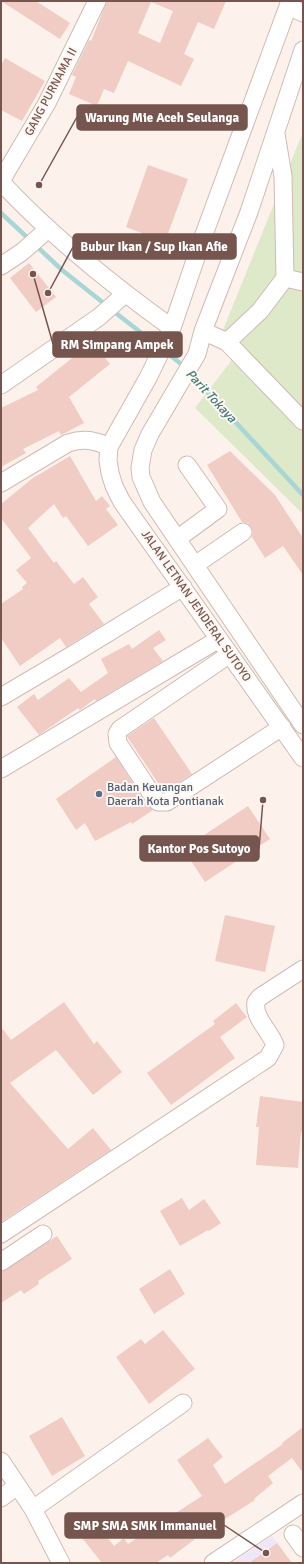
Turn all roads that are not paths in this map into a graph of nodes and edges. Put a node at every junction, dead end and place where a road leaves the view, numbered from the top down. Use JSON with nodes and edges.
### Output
{"nodes":[{"id":1,"x":97,"y":1,"type":"edge"},
{"id":2,"x":294,"y":7,"type":"edge"},
{"id":3,"x":303,"y":50,"type":"edge"},
{"id":4,"x":276,"y":132,"type":"junction"},
{"id":5,"x":283,"y":176,"type":"junction"},
{"id":6,"x":260,"y":178,"type":"junction"},
{"id":7,"x":1,"y":181,"type":"edge"},
{"id":8,"x":42,"y":234,"type":"junction"},
{"id":9,"x":1,"y":266,"type":"edge"},
{"id":10,"x":285,"y":278,"type":"junction"},
{"id":11,"x":303,"y":282,"type":"edge"},
{"id":12,"x":120,"y":299,"type":"junction"},
{"id":13,"x":170,"y":332,"type":"junction"},
{"id":14,"x":203,"y":332,"type":"junction"},
{"id":15,"x":227,"y":342,"type":"junction"},
{"id":16,"x":1,"y":385,"type":"edge"},
{"id":17,"x":303,"y":421,"type":"edge"},
{"id":18,"x":109,"y":447,"type":"junction"},
{"id":19,"x":187,"y":465,"type":"dead end"},
{"id":20,"x":1,"y":483,"type":"edge"},
{"id":21,"x":243,"y":532,"type":"dead end"},
{"id":22,"x":176,"y":539,"type":"junction"},
{"id":23,"x":194,"y":565,"type":"junction"},
{"id":24,"x":183,"y":586,"type":"junction"},
{"id":25,"x":220,"y":639,"type":"junction"},
{"id":26,"x":230,"y":654,"type":"junction"},
{"id":27,"x":1,"y":697,"type":"edge"},
{"id":28,"x":303,"y":725,"type":"edge"},
{"id":29,"x":282,"y":727,"type":"junction"},
{"id":30,"x":303,"y":758,"type":"edge"},
{"id":31,"x":1,"y":769,"type":"edge"},
{"id":32,"x":303,"y":969,"type":"edge"},
{"id":33,"x":1,"y":1234,"type":"edge"},
{"id":34,"x":44,"y":1234,"type":"dead end"},
{"id":35,"x":1,"y":1262,"type":"edge"},
{"id":36,"x":183,"y":1403,"type":"dead end"},
{"id":37,"x":1,"y":1461,"type":"edge"},
{"id":38,"x":17,"y":1486,"type":"junction"},
{"id":39,"x":1,"y":1498,"type":"edge"},
{"id":40,"x":303,"y":1503,"type":"edge"},
{"id":41,"x":33,"y":1509,"type":"junction"},
{"id":42,"x":293,"y":1534,"type":"dead end"},
{"id":43,"x":303,"y":1548,"type":"edge"},
{"id":44,"x":61,"y":1563,"type":"edge"},
{"id":45,"x":213,"y":1563,"type":"edge"}],
"edges":[{"from":1,"to":7,"type":"street","name":"GANG PURNAMA II"},
{"from":2,"to":13,"type":"street"},
{"from":3,"to":4,"type":"street","name":"JALAN LETNAN JENDERAL SUTOYO"},
{"from":4,"to":5,"type":"street"},
{"from":4,"to":6,"type":"street","name":"JALAN LETNAN JENDERAL SUTOYO"},
{"from":5,"to":6,"type":"street"},
{"from":5,"to":10,"type":"street"},
{"from":6,"to":14,"type":"street","name":"JALAN LETNAN JENDERAL SUTOYO"},
{"from":7,"to":8,"type":"street"},
{"from":8,"to":9,"type":"street"},
{"from":8,"to":12,"type":"street"},
{"from":10,"to":11,"type":"street"},
{"from":10,"to":15,"type":"street"},
{"from":12,"to":13,"type":"street"},
{"from":12,"to":16,"type":"street"},
{"from":13,"to":18,"type":"street"},
{"from":14,"to":15,"type":"street"},
{"from":14,"to":22,"type":"street","name":"JALAN LETNAN JENDERAL SUTOYO"},
{"from":15,"to":17,"type":"street"},
{"from":18,"to":20,"type":"street"},
{"from":18,"to":24,"type":"street","name":"JALAN LETNAN JENDERAL SUTOYO"},
{"from":19,"to":22,"type":"street"},
{"from":21,"to":23,"type":"street"},
{"from":22,"to":23,"type":"street","name":"JALAN LETNAN JENDERAL SUTOYO"},
{"from":23,"to":28,"type":"street","name":"JALAN LETNAN JENDERAL SUTOYO"},
{"from":24,"to":25,"type":"street","name":"JALAN LETNAN JENDERAL SUTOYO"},
{"from":24,"to":27,"type":"street"},
{"from":25,"to":26,"type":"street","name":"JALAN LETNAN JENDERAL SUTOYO"},
{"from":25,"to":31,"type":"street"},
{"from":26,"to":29,"type":"street","name":"JALAN LETNAN JENDERAL SUTOYO"},
{"from":26,"to":29,"type":"street"},
{"from":29,"to":30,"type":"street","name":"JALAN LETNAN JENDERAL SUTOYO"},
{"from":32,"to":33,"type":"street"},
{"from":34,"to":35,"type":"street"},
{"from":36,"to":41,"type":"street"},
{"from":37,"to":38,"type":"street"},
{"from":38,"to":39,"type":"street"},
{"from":38,"to":41,"type":"street"},
{"from":40,"to":45,"type":"street"},
{"from":41,"to":44,"type":"street"},
{"from":42,"to":43,"type":"street"}]}
